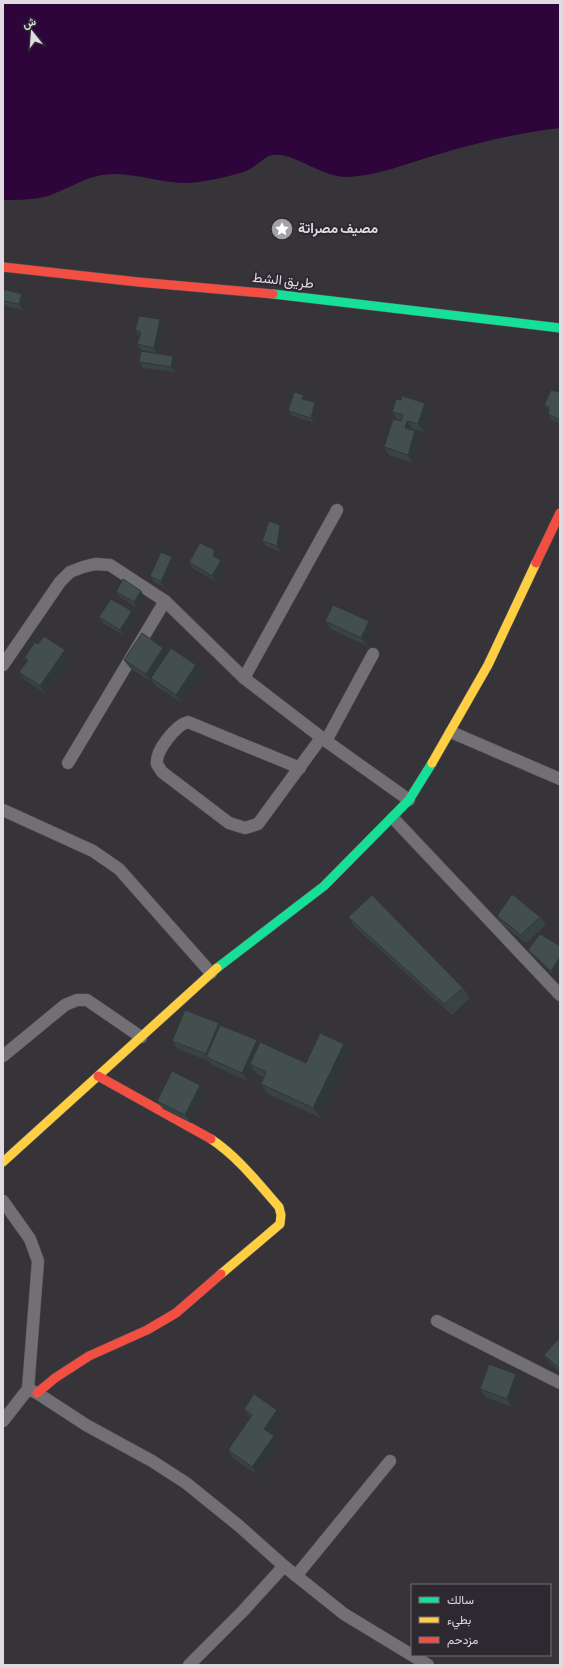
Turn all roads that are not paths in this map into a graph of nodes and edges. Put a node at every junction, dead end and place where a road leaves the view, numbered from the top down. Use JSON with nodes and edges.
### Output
{"nodes":[{"id":1,"x":3,"y":267,"type":"edge"},
{"id":2,"x":560,"y":328,"type":"edge"},
{"id":3,"x":337,"y":510,"type":"dead end"},
{"id":4,"x":560,"y":513,"type":"edge"},
{"id":5,"x":165,"y":600,"type":"junction"},
{"id":6,"x":373,"y":654,"type":"dead end"},
{"id":7,"x":3,"y":666,"type":"edge"},
{"id":8,"x":244,"y":678,"type":"junction"},
{"id":9,"x":451,"y":732,"type":"junction"},
{"id":10,"x":324,"y":740,"type":"junction"},
{"id":11,"x":68,"y":763,"type":"dead end"},
{"id":12,"x":300,"y":768,"type":"junction"},
{"id":13,"x":560,"y":779,"type":"edge"},
{"id":14,"x":409,"y":800,"type":"junction"},
{"id":15,"x":3,"y":810,"type":"edge"},
{"id":16,"x":393,"y":818,"type":"junction"},
{"id":17,"x":211,"y":973,"type":"junction"},
{"id":18,"x":560,"y":995,"type":"edge"},
{"id":19,"x":141,"y":1037,"type":"junction"},
{"id":20,"x":3,"y":1056,"type":"edge"},
{"id":21,"x":98,"y":1076,"type":"junction"},
{"id":22,"x":3,"y":1162,"type":"edge"},
{"id":23,"x":3,"y":1201,"type":"edge"},
{"id":24,"x":437,"y":1321,"type":"dead end"},
{"id":25,"x":560,"y":1383,"type":"edge"},
{"id":26,"x":33,"y":1391,"type":"junction"},
{"id":27,"x":3,"y":1421,"type":"edge"},
{"id":28,"x":390,"y":1461,"type":"dead end"},
{"id":29,"x":284,"y":1566,"type":"junction"},
{"id":30,"x":296,"y":1576,"type":"junction"},
{"id":31,"x":411,"y":1655,"type":"edge"},
{"id":32,"x":413,"y":1656,"type":"edge"},
{"id":33,"x":189,"y":1665,"type":"edge"},
{"id":34,"x":428,"y":1665,"type":"edge"}],
"edges":[{"from":1,"to":2,"type":"street","name":"طريق الشط"},
{"from":3,"to":8,"type":"street"},
{"from":4,"to":9,"type":"street"},
{"from":5,"to":7,"type":"street"},
{"from":5,"to":8,"type":"street"},
{"from":5,"to":11,"type":"street"},
{"from":6,"to":10,"type":"street"},
{"from":8,"to":10,"type":"street"},
{"from":9,"to":13,"type":"street"},
{"from":9,"to":14,"type":"street"},
{"from":10,"to":12,"type":"street"},
{"from":10,"to":14,"type":"street"},
{"from":12,"to":12,"type":"street"},
{"from":14,"to":16,"type":"street"},
{"from":15,"to":17,"type":"street"},
{"from":16,"to":17,"type":"street"},
{"from":16,"to":18,"type":"street"},
{"from":17,"to":19,"type":"street"},
{"from":19,"to":20,"type":"street"},
{"from":19,"to":21,"type":"street"},
{"from":21,"to":22,"type":"street"},
{"from":21,"to":26,"type":"street"},
{"from":23,"to":26,"type":"street"},
{"from":24,"to":25,"type":"street"},
{"from":26,"to":27,"type":"street"},
{"from":26,"to":29,"type":"street"},
{"from":28,"to":30,"type":"street"},
{"from":29,"to":30,"type":"street"},
{"from":29,"to":33,"type":"street"},
{"from":30,"to":31,"type":"street"},
{"from":32,"to":34,"type":"street"}]}
